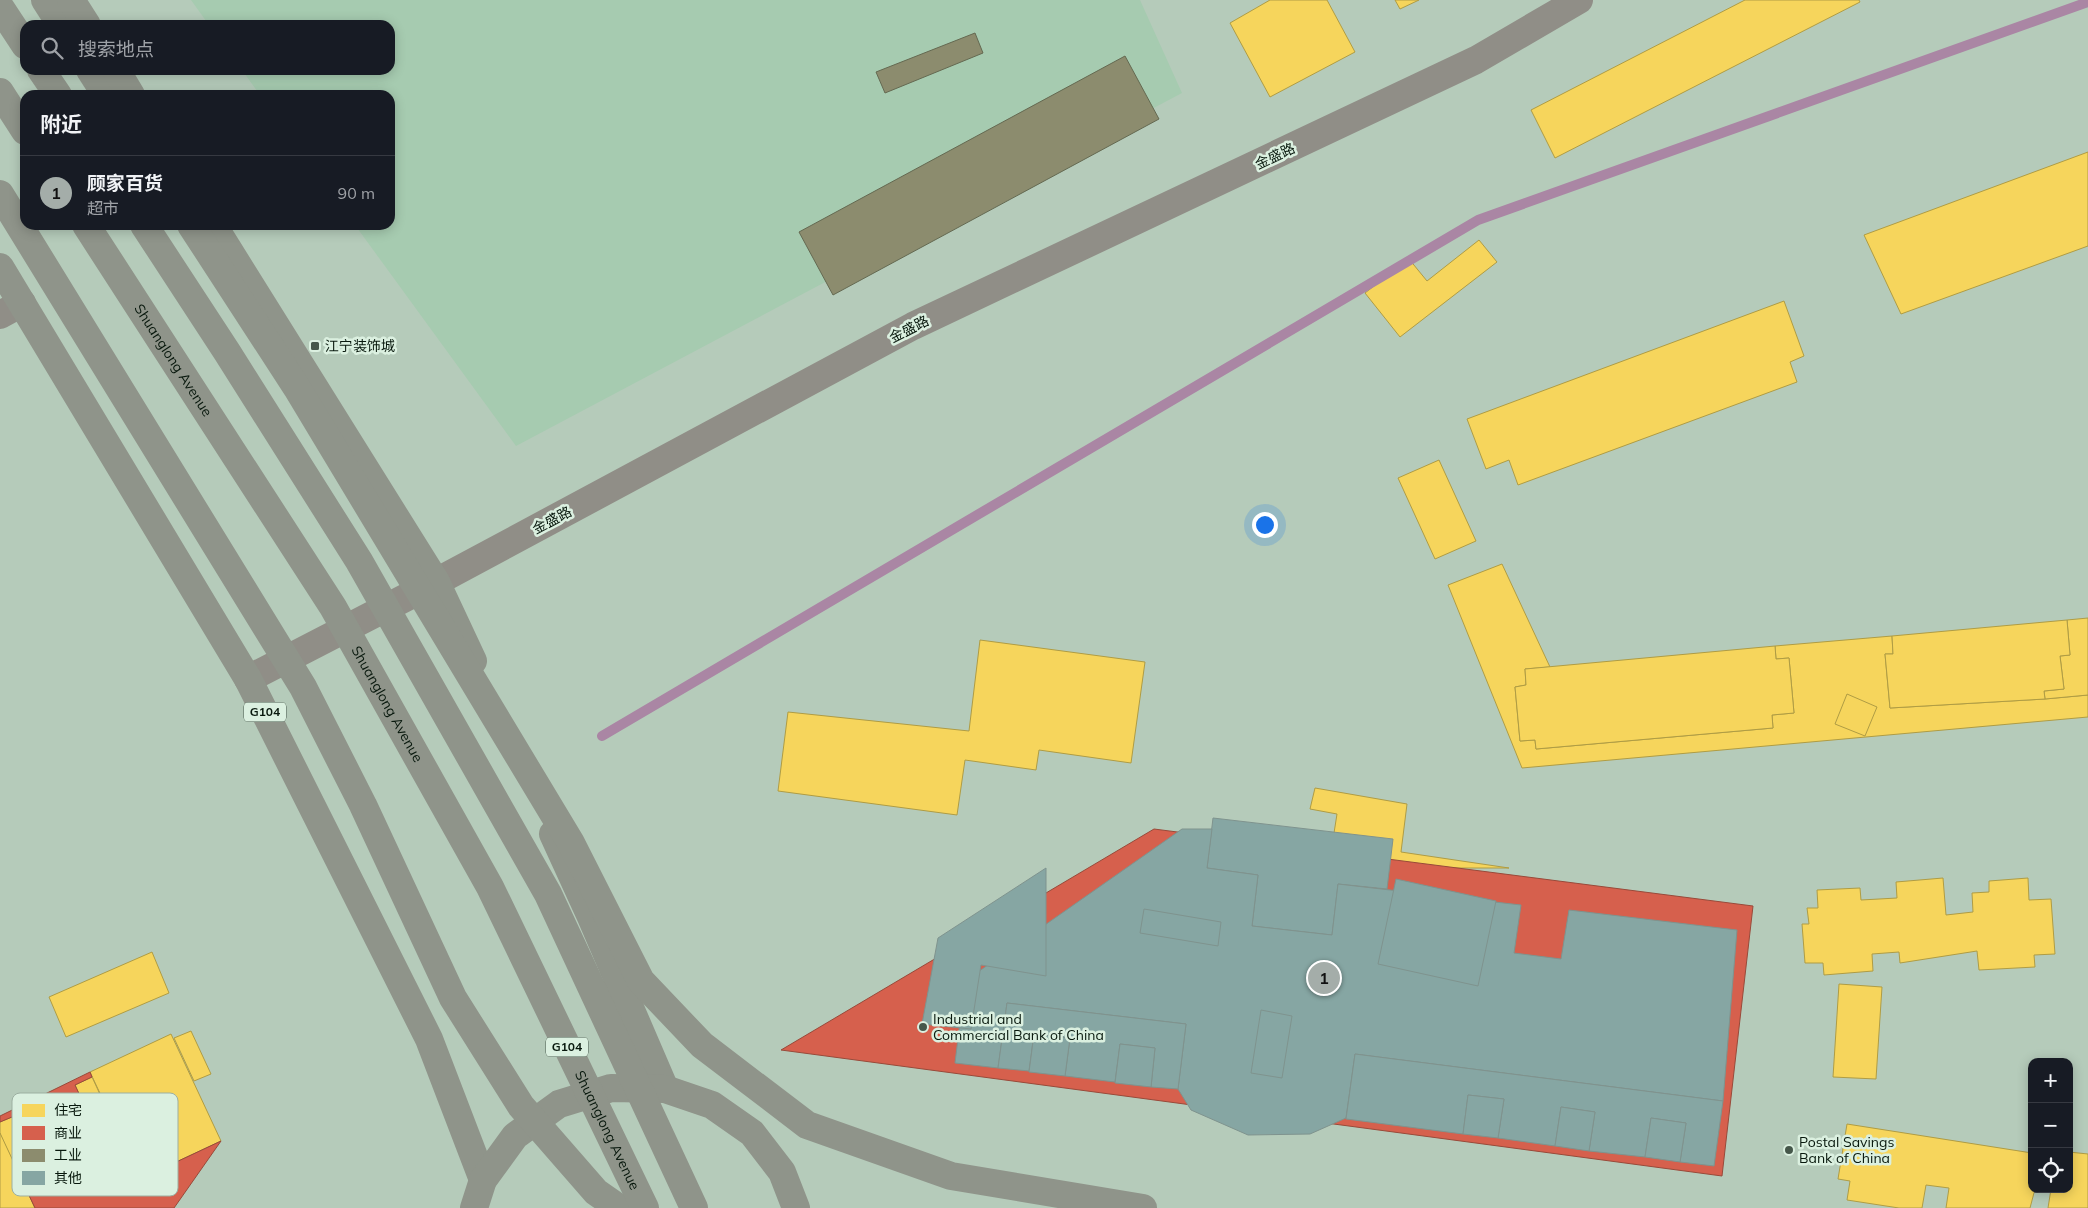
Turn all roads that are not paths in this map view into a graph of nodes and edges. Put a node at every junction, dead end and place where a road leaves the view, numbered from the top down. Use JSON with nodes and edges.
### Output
{"nodes":[{"id":1,"x":45,"y":0,"type":"edge"},
{"id":2,"x":70,"y":0,"type":"edge"},
{"id":3,"x":1579,"y":0,"type":"edge"},
{"id":4,"x":0,"y":7,"type":"edge"},
{"id":5,"x":58,"y":20,"type":"edge"},
{"id":6,"x":84,"y":20,"type":"edge"},
{"id":7,"x":20,"y":37,"type":"edge"},
{"id":8,"x":45,"y":75,"type":"edge"},
{"id":9,"x":93,"y":75,"type":"edge"},
{"id":10,"x":119,"y":75,"type":"edge"},
{"id":11,"x":55,"y":90,"type":"edge"},
{"id":12,"x":103,"y":90,"type":"edge"},
{"id":13,"x":129,"y":90,"type":"edge"},
{"id":14,"x":0,"y":92,"type":"edge"},
{"id":15,"x":20,"y":122,"type":"edge"},
{"id":16,"x":0,"y":194,"type":"edge"},
{"id":17,"x":20,"y":227,"type":"edge"},
{"id":18,"x":22,"y":230,"type":"edge"},
{"id":19,"x":89,"y":230,"type":"edge"},
{"id":20,"x":147,"y":230,"type":"edge"},
{"id":21,"x":194,"y":230,"type":"edge"},
{"id":22,"x":216,"y":230,"type":"edge"},
{"id":23,"x":0,"y":267,"type":"edge"},
{"id":24,"x":11,"y":309,"type":"edge"},
{"id":25,"x":436,"y":582,"type":"junction"},
{"id":26,"x":248,"y":679,"type":"junction"},
{"id":27,"x":665,"y":1089,"type":"junction"},
{"id":28,"x":483,"y":1180,"type":"junction"},
{"id":29,"x":474,"y":1208,"type":"edge"},
{"id":30,"x":620,"y":1208,"type":"edge"},
{"id":31,"x":645,"y":1208,"type":"edge"},
{"id":32,"x":694,"y":1208,"type":"edge"},
{"id":33,"x":796,"y":1208,"type":"edge"},
{"id":34,"x":1143,"y":1208,"type":"edge"}],
"edges":[{"from":1,"to":5,"type":"highway"},
{"from":2,"to":6,"type":"highway"},
{"from":3,"to":25,"type":"street","name":"金盛路"},
{"from":4,"to":7,"type":"highway"},
{"from":8,"to":11,"type":"highway"},
{"from":9,"to":12,"type":"highway"},
{"from":10,"to":13,"type":"highway"},
{"from":14,"to":15,"type":"highway"},
{"from":16,"to":17,"type":"highway","bridge":true},
{"from":18,"to":30,"type":"highway","bridge":true},
{"from":19,"to":31,"type":"highway","name":"Shuanglong Avenue","number":"G104","bridge":true},
{"from":20,"to":32,"type":"highway","bridge":true},
{"from":21,"to":34,"type":"highway","bridge":true},
{"from":22,"to":25,"type":"highway"},
{"from":23,"to":24,"type":"highway","number":"G104"},
{"from":24,"to":26,"type":"highway","number":"G104"},
{"from":25,"to":26,"type":"street","name":"金盛路"},
{"from":25,"to":27,"type":"highway"},
{"from":26,"to":28,"type":"highway","number":"G104"},
{"from":27,"to":28,"type":"highway"},
{"from":27,"to":33,"type":"highway"},
{"from":28,"to":29,"type":"highway"}]}
